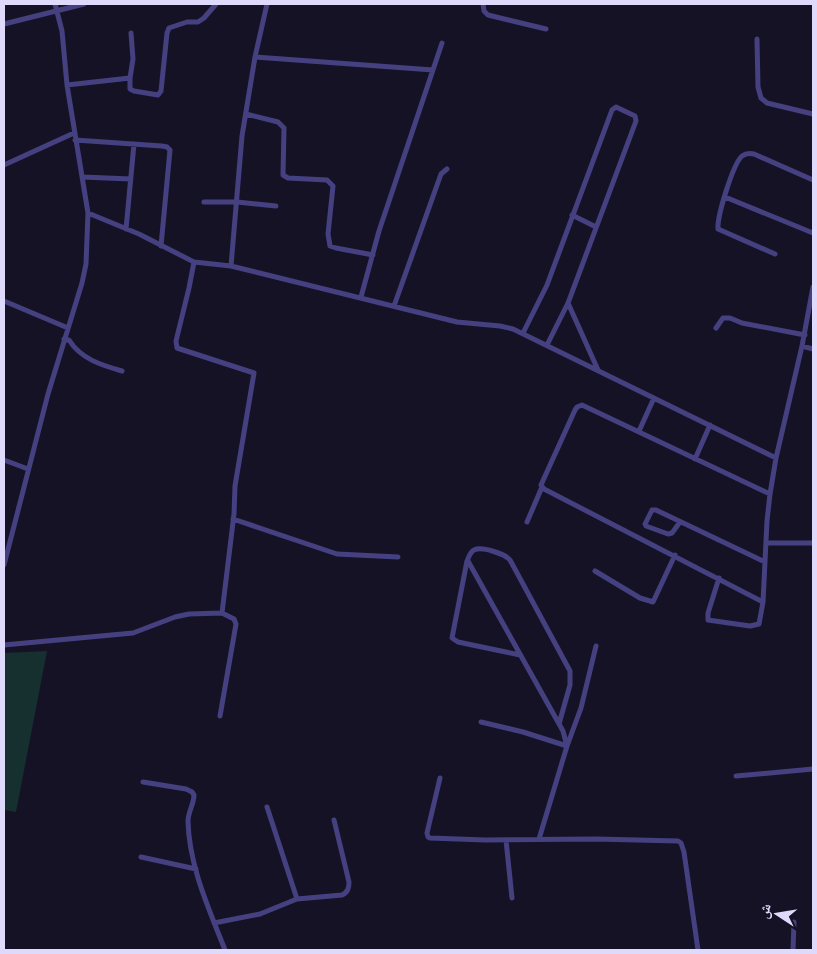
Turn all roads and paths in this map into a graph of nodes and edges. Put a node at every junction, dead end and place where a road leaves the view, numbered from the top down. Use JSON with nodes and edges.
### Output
{"nodes":[{"id":1,"x":84,"y":4,"type":"edge"},
{"id":2,"x":216,"y":4,"type":"edge"},
{"id":3,"x":266,"y":4,"type":"edge"},
{"id":4,"x":483,"y":4,"type":"edge"},
{"id":5,"x":56,"y":6,"type":"edge"},
{"id":6,"x":4,"y":24,"type":"edge"},
{"id":7,"x":546,"y":29,"type":"dead end"},
{"id":8,"x":131,"y":33,"type":"dead end"},
{"id":9,"x":757,"y":39,"type":"dead end"},
{"id":10,"x":442,"y":43,"type":"dead end"},
{"id":11,"x":255,"y":56,"type":"junction"},
{"id":12,"x":433,"y":70,"type":"junction"},
{"id":13,"x":130,"y":78,"type":"junction"},
{"id":14,"x":67,"y":85,"type":"junction"},
{"id":15,"x":246,"y":114,"type":"junction"},
{"id":16,"x":813,"y":114,"type":"edge"},
{"id":17,"x":74,"y":133,"type":"junction"},
{"id":18,"x":75,"y":140,"type":"junction"},
{"id":19,"x":134,"y":144,"type":"junction"},
{"id":20,"x":4,"y":165,"type":"edge"},
{"id":21,"x":446,"y":168,"type":"dead end"},
{"id":22,"x":82,"y":177,"type":"junction"},
{"id":23,"x":131,"y":179,"type":"junction"},
{"id":24,"x":813,"y":180,"type":"edge"},
{"id":25,"x":725,"y":197,"type":"junction"},
{"id":26,"x":204,"y":202,"type":"dead end"},
{"id":27,"x":237,"y":202,"type":"junction"},
{"id":28,"x":276,"y":206,"type":"dead end"},
{"id":29,"x":88,"y":213,"type":"junction"},
{"id":30,"x":572,"y":215,"type":"junction"},
{"id":31,"x":596,"y":227,"type":"junction"},
{"id":32,"x":126,"y":229,"type":"junction"},
{"id":33,"x":813,"y":233,"type":"edge"},
{"id":34,"x":161,"y":246,"type":"junction"},
{"id":35,"x":775,"y":254,"type":"dead end"},
{"id":36,"x":373,"y":255,"type":"junction"},
{"id":37,"x":194,"y":262,"type":"junction"},
{"id":38,"x":232,"y":266,"type":"junction"},
{"id":39,"x":813,"y":287,"type":"edge"},
{"id":40,"x":361,"y":298,"type":"junction"},
{"id":41,"x":4,"y":302,"type":"edge"},
{"id":42,"x":568,"y":303,"type":"junction"},
{"id":43,"x":394,"y":306,"type":"junction"},
{"id":44,"x":68,"y":328,"type":"junction"},
{"id":45,"x":716,"y":328,"type":"dead end"},
{"id":46,"x":523,"y":333,"type":"junction"},
{"id":47,"x":805,"y":334,"type":"junction"},
{"id":48,"x":64,"y":339,"type":"junction"},
{"id":49,"x":548,"y":345,"type":"junction"},
{"id":50,"x":802,"y":346,"type":"junction"},
{"id":51,"x":813,"y":349,"type":"edge"},
{"id":52,"x":598,"y":370,"type":"junction"},
{"id":53,"x":122,"y":371,"type":"dead end"},
{"id":54,"x":654,"y":398,"type":"junction"},
{"id":55,"x":710,"y":425,"type":"junction"},
{"id":56,"x":639,"y":431,"type":"junction"},
{"id":57,"x":776,"y":458,"type":"junction"},
{"id":58,"x":695,"y":459,"type":"junction"},
{"id":59,"x":4,"y":460,"type":"edge"},
{"id":60,"x":28,"y":469,"type":"junction"},
{"id":61,"x":542,"y":487,"type":"junction"},
{"id":62,"x":770,"y":494,"type":"junction"},
{"id":63,"x":233,"y":519,"type":"junction"},
{"id":64,"x":527,"y":522,"type":"dead end"},
{"id":65,"x":680,"y":522,"type":"junction"},
{"id":66,"x":766,"y":543,"type":"junction"},
{"id":67,"x":813,"y":543,"type":"edge"},
{"id":68,"x":675,"y":555,"type":"junction"},
{"id":69,"x":398,"y":557,"type":"dead end"},
{"id":70,"x":467,"y":561,"type":"junction"},
{"id":71,"x":764,"y":562,"type":"junction"},
{"id":72,"x":4,"y":565,"type":"edge"},
{"id":73,"x":595,"y":571,"type":"dead end"},
{"id":74,"x":719,"y":578,"type":"junction"},
{"id":75,"x":763,"y":602,"type":"junction"},
{"id":76,"x":222,"y":613,"type":"junction"},
{"id":77,"x":4,"y":645,"type":"edge"},
{"id":78,"x":596,"y":646,"type":"dead end"},
{"id":79,"x":520,"y":655,"type":"junction"},
{"id":80,"x":220,"y":716,"type":"dead end"},
{"id":81,"x":481,"y":722,"type":"dead end"},
{"id":82,"x":559,"y":724,"type":"junction"},
{"id":83,"x":567,"y":746,"type":"junction"},
{"id":84,"x":813,"y":769,"type":"edge"},
{"id":85,"x":736,"y":776,"type":"dead end"},
{"id":86,"x":440,"y":778,"type":"dead end"},
{"id":87,"x":143,"y":782,"type":"dead end"},
{"id":88,"x":267,"y":807,"type":"dead end"},
{"id":89,"x":334,"y":820,"type":"dead end"},
{"id":90,"x":539,"y":839,"type":"junction"},
{"id":91,"x":506,"y":840,"type":"junction"},
{"id":92,"x":141,"y":857,"type":"dead end"},
{"id":93,"x":196,"y":869,"type":"junction"},
{"id":94,"x":512,"y":898,"type":"dead end"},
{"id":95,"x":297,"y":899,"type":"junction"},
{"id":96,"x":794,"y":922,"type":"dead end"},
{"id":97,"x":214,"y":923,"type":"junction"},
{"id":98,"x":225,"y":950,"type":"edge"},
{"id":99,"x":698,"y":950,"type":"edge"},
{"id":100,"x":793,"y":950,"type":"edge"}],
"edges":[{"from":1,"to":5,"type":"street"},
{"from":2,"to":13,"type":"street"},
{"from":3,"to":11,"type":"street"},
{"from":4,"to":7,"type":"street"},
{"from":5,"to":6,"type":"street"},
{"from":5,"to":14,"type":"street"},
{"from":8,"to":13,"type":"street"},
{"from":9,"to":16,"type":"street"},
{"from":10,"to":12,"type":"street"},
{"from":11,"to":12,"type":"street"},
{"from":11,"to":15,"type":"street"},
{"from":12,"to":36,"type":"street"},
{"from":13,"to":14,"type":"street"},
{"from":14,"to":17,"type":"street"},
{"from":15,"to":27,"type":"street"},
{"from":15,"to":36,"type":"street"},
{"from":17,"to":18,"type":"street"},
{"from":17,"to":20,"type":"street"},
{"from":18,"to":19,"type":"street"},
{"from":18,"to":22,"type":"street"},
{"from":19,"to":23,"type":"street"},
{"from":19,"to":34,"type":"street"},
{"from":21,"to":43,"type":"street"},
{"from":22,"to":23,"type":"street"},
{"from":22,"to":29,"type":"street"},
{"from":23,"to":32,"type":"street"},
{"from":24,"to":25,"type":"street"},
{"from":25,"to":33,"type":"street"},
{"from":25,"to":35,"type":"street"},
{"from":26,"to":27,"type":"street"},
{"from":27,"to":28,"type":"street"},
{"from":27,"to":38,"type":"street"},
{"from":29,"to":32,"type":"street"},
{"from":29,"to":44,"type":"street"},
{"from":30,"to":31,"type":"street"},
{"from":30,"to":31,"type":"street"},
{"from":30,"to":46,"type":"street"},
{"from":31,"to":42,"type":"street"},
{"from":32,"to":34,"type":"street"},
{"from":34,"to":37,"type":"street"},
{"from":36,"to":40,"type":"street"},
{"from":37,"to":38,"type":"street"},
{"from":37,"to":63,"type":"street"},
{"from":38,"to":40,"type":"street"},
{"from":39,"to":47,"type":"street"},
{"from":40,"to":43,"type":"street"},
{"from":41,"to":44,"type":"street"},
{"from":42,"to":49,"type":"street"},
{"from":42,"to":52,"type":"street"},
{"from":43,"to":46,"type":"street"},
{"from":44,"to":48,"type":"street"},
{"from":45,"to":47,"type":"street"},
{"from":46,"to":49,"type":"street"},
{"from":47,"to":50,"type":"street"},
{"from":48,"to":53,"type":"street"},
{"from":48,"to":60,"type":"street"},
{"from":49,"to":52,"type":"street"},
{"from":50,"to":51,"type":"street"},
{"from":50,"to":57,"type":"street"},
{"from":52,"to":54,"type":"street"},
{"from":54,"to":55,"type":"street"},
{"from":54,"to":56,"type":"street"},
{"from":55,"to":57,"type":"street"},
{"from":55,"to":58,"type":"street"},
{"from":56,"to":58,"type":"street"},
{"from":56,"to":61,"type":"street"},
{"from":57,"to":62,"type":"street"},
{"from":58,"to":62,"type":"street"},
{"from":59,"to":60,"type":"street"},
{"from":60,"to":72,"type":"street"},
{"from":61,"to":64,"type":"street"},
{"from":61,"to":68,"type":"street"},
{"from":62,"to":66,"type":"street"},
{"from":63,"to":69,"type":"street"},
{"from":63,"to":76,"type":"street"},
{"from":65,"to":65,"type":"street"},
{"from":65,"to":71,"type":"street"},
{"from":66,"to":67,"type":"street"},
{"from":66,"to":71,"type":"street"},
{"from":68,"to":73,"type":"street"},
{"from":68,"to":74,"type":"street"},
{"from":70,"to":79,"type":"street"},
{"from":70,"to":79,"type":"street"},
{"from":70,"to":82,"type":"street"},
{"from":71,"to":75,"type":"street"},
{"from":74,"to":75,"type":"street"},
{"from":74,"to":75,"type":"street"},
{"from":76,"to":77,"type":"street"},
{"from":76,"to":80,"type":"street"},
{"from":78,"to":83,"type":"street"},
{"from":79,"to":82,"type":"street"},
{"from":81,"to":83,"type":"street"},
{"from":82,"to":83,"type":"street"},
{"from":83,"to":90,"type":"street"},
{"from":84,"to":85,"type":"street"},
{"from":86,"to":91,"type":"street"},
{"from":87,"to":93,"type":"street"},
{"from":88,"to":95,"type":"street"},
{"from":89,"to":95,"type":"street"},
{"from":90,"to":91,"type":"street"},
{"from":90,"to":99,"type":"street"},
{"from":91,"to":94,"type":"street"},
{"from":92,"to":93,"type":"street"},
{"from":93,"to":97,"type":"street"},
{"from":95,"to":97,"type":"street"},
{"from":96,"to":100,"type":"street"},
{"from":97,"to":98,"type":"street"}]}
